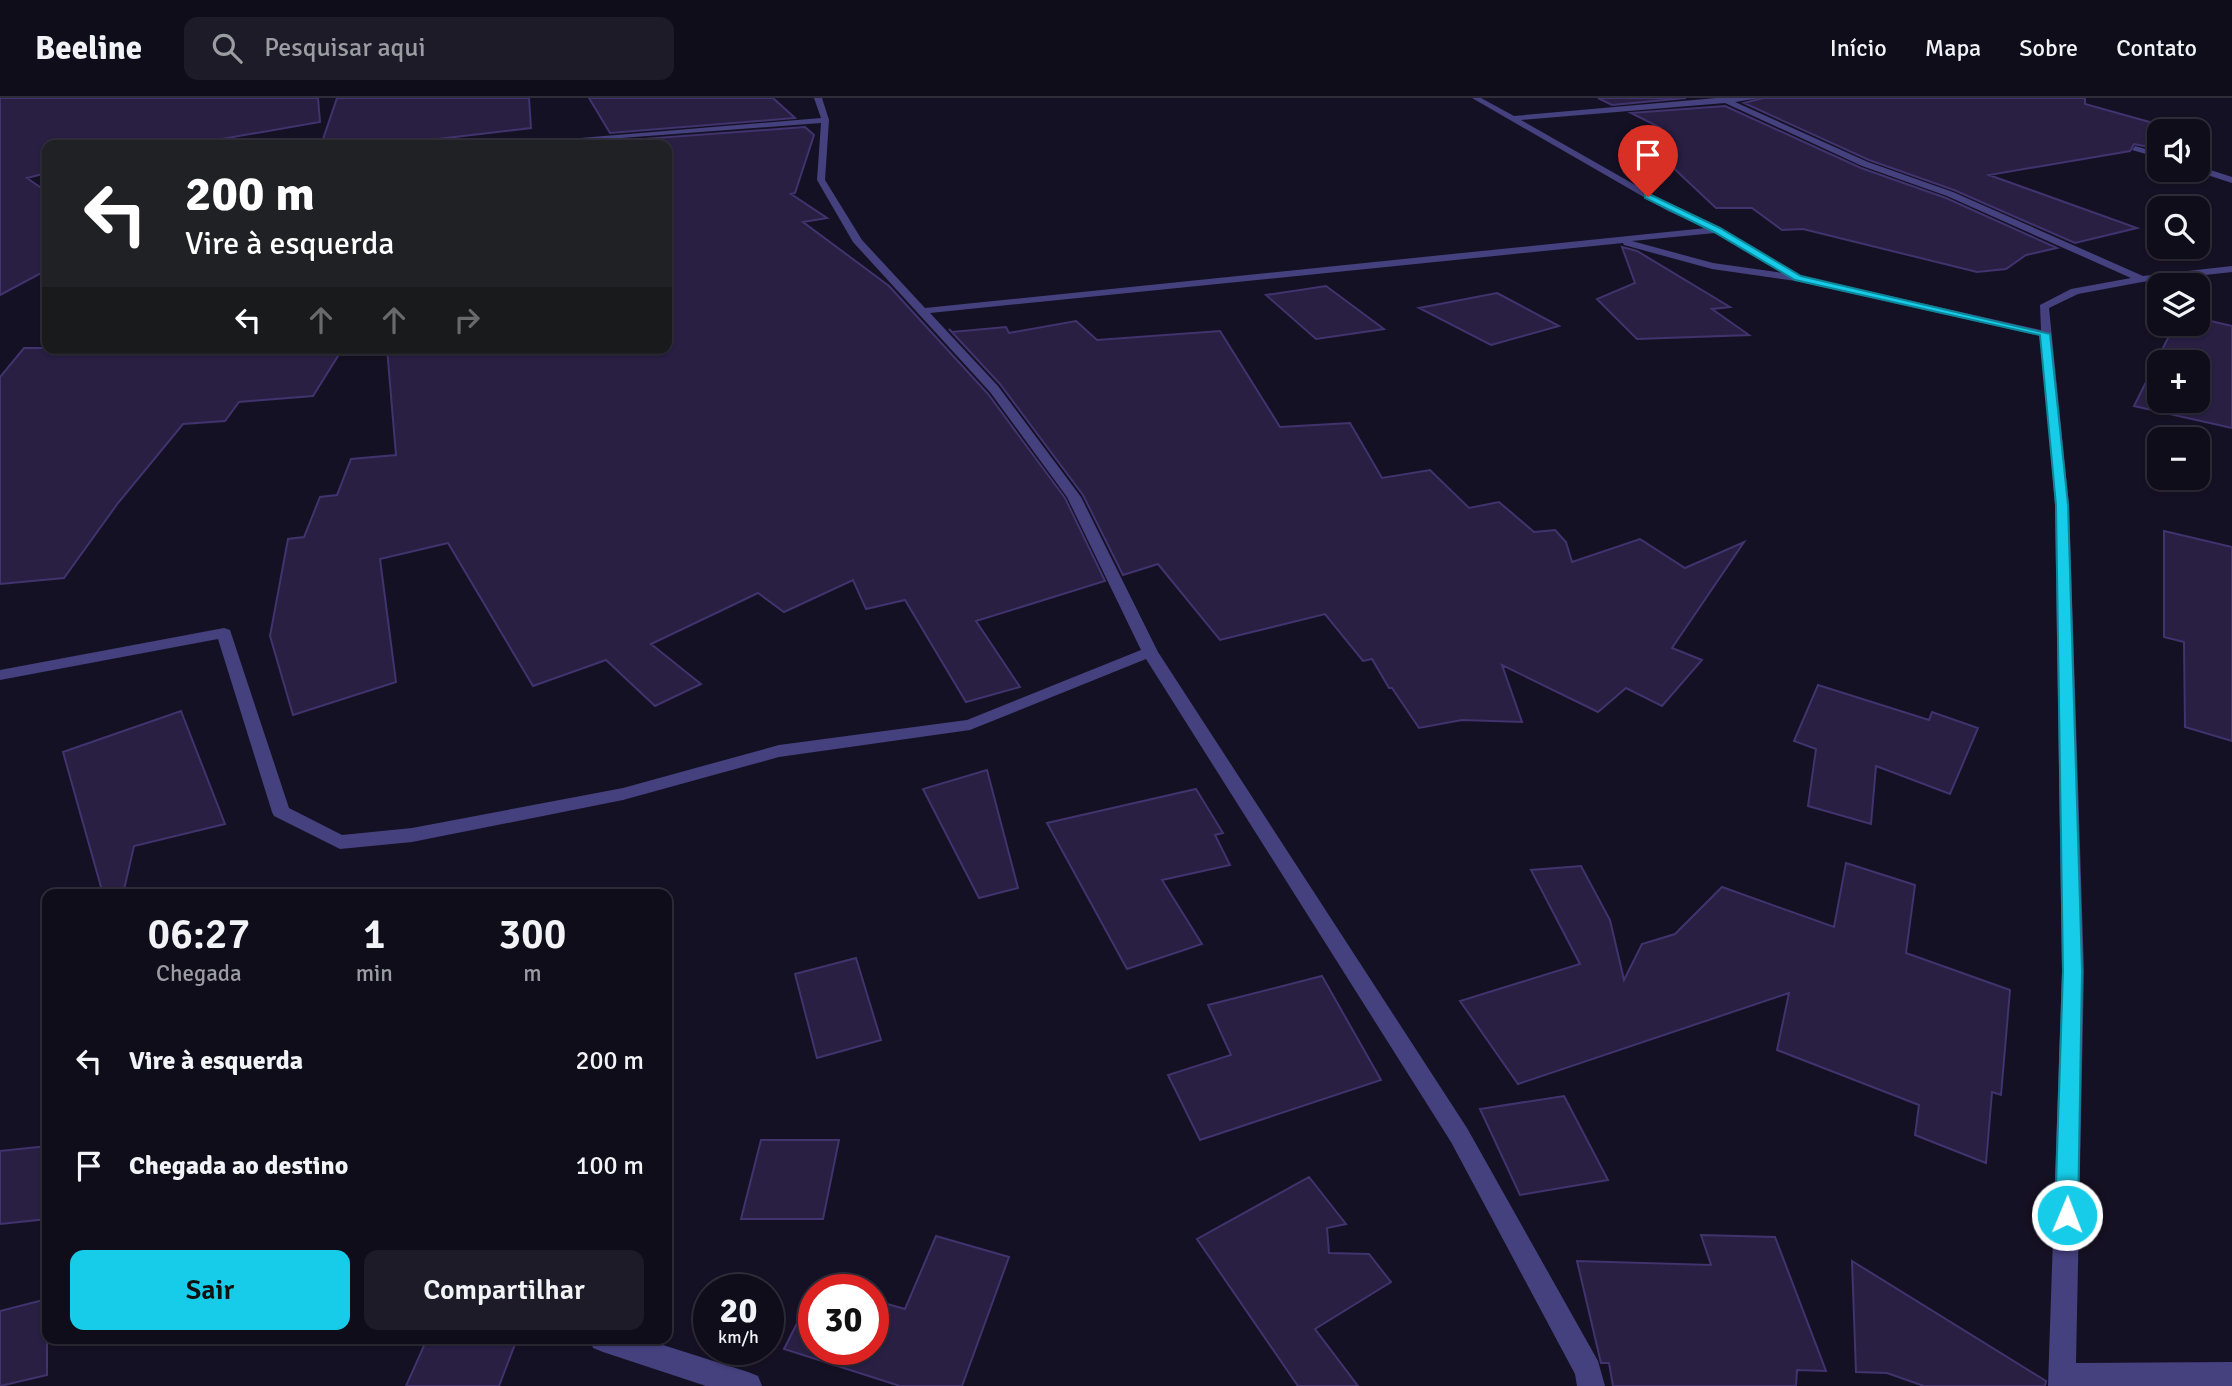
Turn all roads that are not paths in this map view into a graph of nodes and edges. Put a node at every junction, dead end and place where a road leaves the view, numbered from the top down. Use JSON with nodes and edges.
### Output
{"nodes":[{"id":1,"x":818,"y":98,"type":"edge"},
{"id":2,"x":1476,"y":98,"type":"edge"},
{"id":3,"x":1756,"y":98,"type":"edge"},
{"id":4,"x":1723,"y":99,"type":"edge"},
{"id":5,"x":1511,"y":119,"type":"junction"},
{"id":6,"x":825,"y":120,"type":"junction"},
{"id":7,"x":565,"y":140,"type":"edge"},
{"id":8,"x":2136,"y":148,"type":"dead end"},
{"id":9,"x":2147,"y":152,"type":"edge"},
{"id":10,"x":2210,"y":173,"type":"edge"},
{"id":11,"x":2232,"y":180,"type":"edge"},
{"id":12,"x":1717,"y":230,"type":"junction"},
{"id":13,"x":1616,"y":240,"type":"junction"},
{"id":14,"x":2232,"y":269,"type":"edge"},
{"id":15,"x":1798,"y":278,"type":"junction"},
{"id":16,"x":2142,"y":279,"type":"junction"},
{"id":17,"x":923,"y":311,"type":"junction"},
{"id":18,"x":2045,"y":334,"type":"junction"},
{"id":19,"x":1150,"y":652,"type":"junction"},
{"id":20,"x":0,"y":676,"type":"edge"},
{"id":21,"x":618,"y":1344,"type":"edge"},
{"id":22,"x":2232,"y":1376,"type":"edge"},
{"id":23,"x":2062,"y":1382,"type":"edge"},
{"id":24,"x":748,"y":1386,"type":"edge"},
{"id":25,"x":1591,"y":1386,"type":"edge"}],
"edges":[{"from":1,"to":6,"type":"street"},
{"from":2,"to":5,"type":"street"},
{"from":3,"to":4,"type":"street"},
{"from":4,"to":5,"type":"street"},
{"from":4,"to":16,"type":"street"},
{"from":5,"to":12,"type":"street"},
{"from":6,"to":7,"type":"street"},
{"from":6,"to":17,"type":"street"},
{"from":8,"to":9,"type":"street"},
{"from":10,"to":11,"type":"street"},
{"from":12,"to":13,"type":"street"},
{"from":12,"to":15,"type":"street"},
{"from":13,"to":15,"type":"street"},
{"from":13,"to":17,"type":"street"},
{"from":14,"to":16,"type":"street"},
{"from":15,"to":18,"type":"street"},
{"from":16,"to":18,"type":"street"},
{"from":17,"to":19,"type":"street"},
{"from":18,"to":23,"type":"street"},
{"from":19,"to":20,"type":"street"},
{"from":19,"to":25,"type":"street"},
{"from":21,"to":24,"type":"street"},
{"from":22,"to":23,"type":"street"}]}
